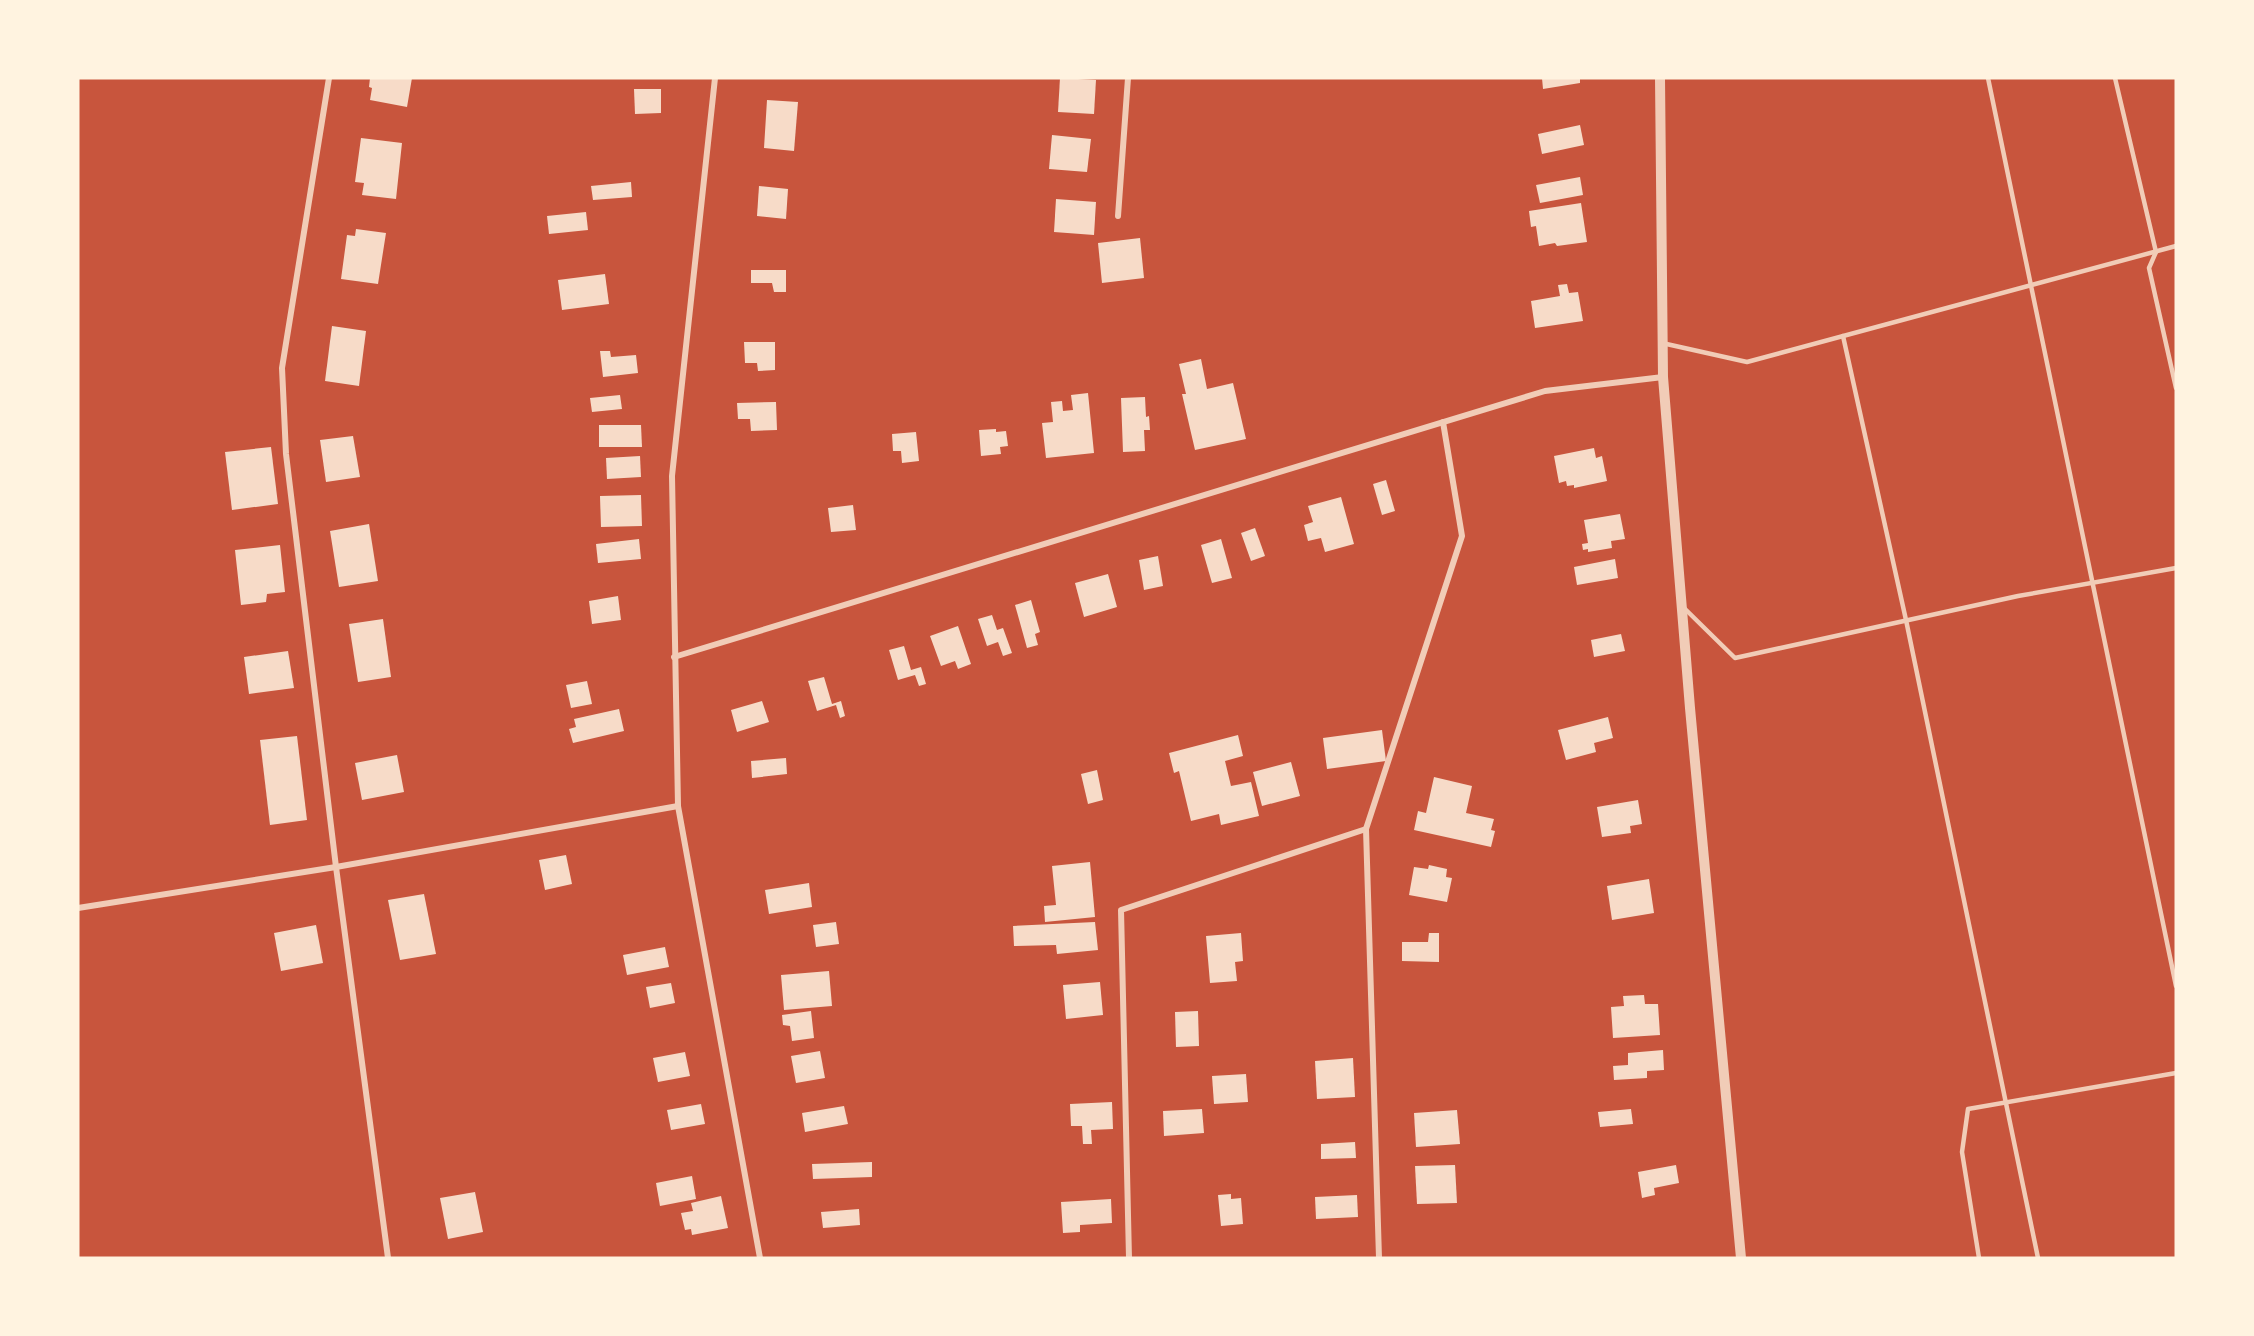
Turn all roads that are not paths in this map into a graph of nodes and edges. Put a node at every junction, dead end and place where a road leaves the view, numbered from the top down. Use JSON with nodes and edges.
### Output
{"nodes":[{"id":1,"x":329,"y":78,"type":"edge"},
{"id":2,"x":715,"y":78,"type":"edge"},
{"id":3,"x":1128,"y":78,"type":"edge"},
{"id":4,"x":1660,"y":78,"type":"edge"},
{"id":5,"x":1988,"y":78,"type":"edge"},
{"id":6,"x":2115,"y":78,"type":"edge"},
{"id":7,"x":1118,"y":216,"type":"dead end"},
{"id":8,"x":2176,"y":246,"type":"edge"},
{"id":9,"x":2156,"y":252,"type":"junction"},
{"id":10,"x":2031,"y":285,"type":"junction"},
{"id":11,"x":1843,"y":336,"type":"junction"},
{"id":12,"x":1662,"y":343,"type":"junction"},
{"id":13,"x":1663,"y":377,"type":"junction"},
{"id":14,"x":2176,"y":388,"type":"edge"},
{"id":15,"x":1443,"y":422,"type":"junction"},
{"id":16,"x":2176,"y":568,"type":"edge"},
{"id":17,"x":2092,"y":584,"type":"junction"},
{"id":18,"x":1682,"y":605,"type":"junction"},
{"id":19,"x":1906,"y":620,"type":"junction"},
{"id":20,"x":674,"y":657,"type":"junction"},
{"id":21,"x":678,"y":806,"type":"junction"},
{"id":22,"x":1366,"y":829,"type":"junction"},
{"id":23,"x":336,"y":867,"type":"junction"},
{"id":24,"x":78,"y":908,"type":"edge"},
{"id":25,"x":2176,"y":986,"type":"edge"},
{"id":26,"x":2176,"y":1073,"type":"edge"},
{"id":27,"x":2007,"y":1103,"type":"junction"},
{"id":28,"x":388,"y":1258,"type":"edge"},
{"id":29,"x":760,"y":1258,"type":"edge"},
{"id":30,"x":1129,"y":1258,"type":"edge"},
{"id":31,"x":1379,"y":1258,"type":"edge"},
{"id":32,"x":1741,"y":1258,"type":"edge"},
{"id":33,"x":1978,"y":1258,"type":"edge"},
{"id":34,"x":2038,"y":1258,"type":"edge"}],
"edges":[{"from":1,"to":23,"type":"street"},
{"from":2,"to":20,"type":"street"},
{"from":3,"to":7,"type":"street"},
{"from":4,"to":12,"type":"street"},
{"from":5,"to":10,"type":"lane"},
{"from":6,"to":9,"type":"lane"},
{"from":8,"to":9,"type":"lane"},
{"from":9,"to":10,"type":"lane"},
{"from":9,"to":14,"type":"lane"},
{"from":10,"to":11,"type":"lane"},
{"from":10,"to":17,"type":"lane"},
{"from":11,"to":12,"type":"lane"},
{"from":11,"to":19,"type":"lane"},
{"from":12,"to":13,"type":"street"},
{"from":13,"to":15,"type":"street"},
{"from":13,"to":18,"type":"street"},
{"from":15,"to":20,"type":"street"},
{"from":15,"to":22,"type":"street"},
{"from":16,"to":17,"type":"lane"},
{"from":17,"to":19,"type":"lane"},
{"from":17,"to":25,"type":"lane"},
{"from":18,"to":19,"type":"lane"},
{"from":18,"to":32,"type":"street"},
{"from":19,"to":27,"type":"lane"},
{"from":20,"to":21,"type":"street"},
{"from":21,"to":23,"type":"street"},
{"from":21,"to":29,"type":"street"},
{"from":22,"to":30,"type":"street"},
{"from":22,"to":31,"type":"street"},
{"from":23,"to":24,"type":"street"},
{"from":23,"to":28,"type":"street"},
{"from":26,"to":27,"type":"lane"},
{"from":27,"to":33,"type":"lane"},
{"from":27,"to":34,"type":"lane"}]}
